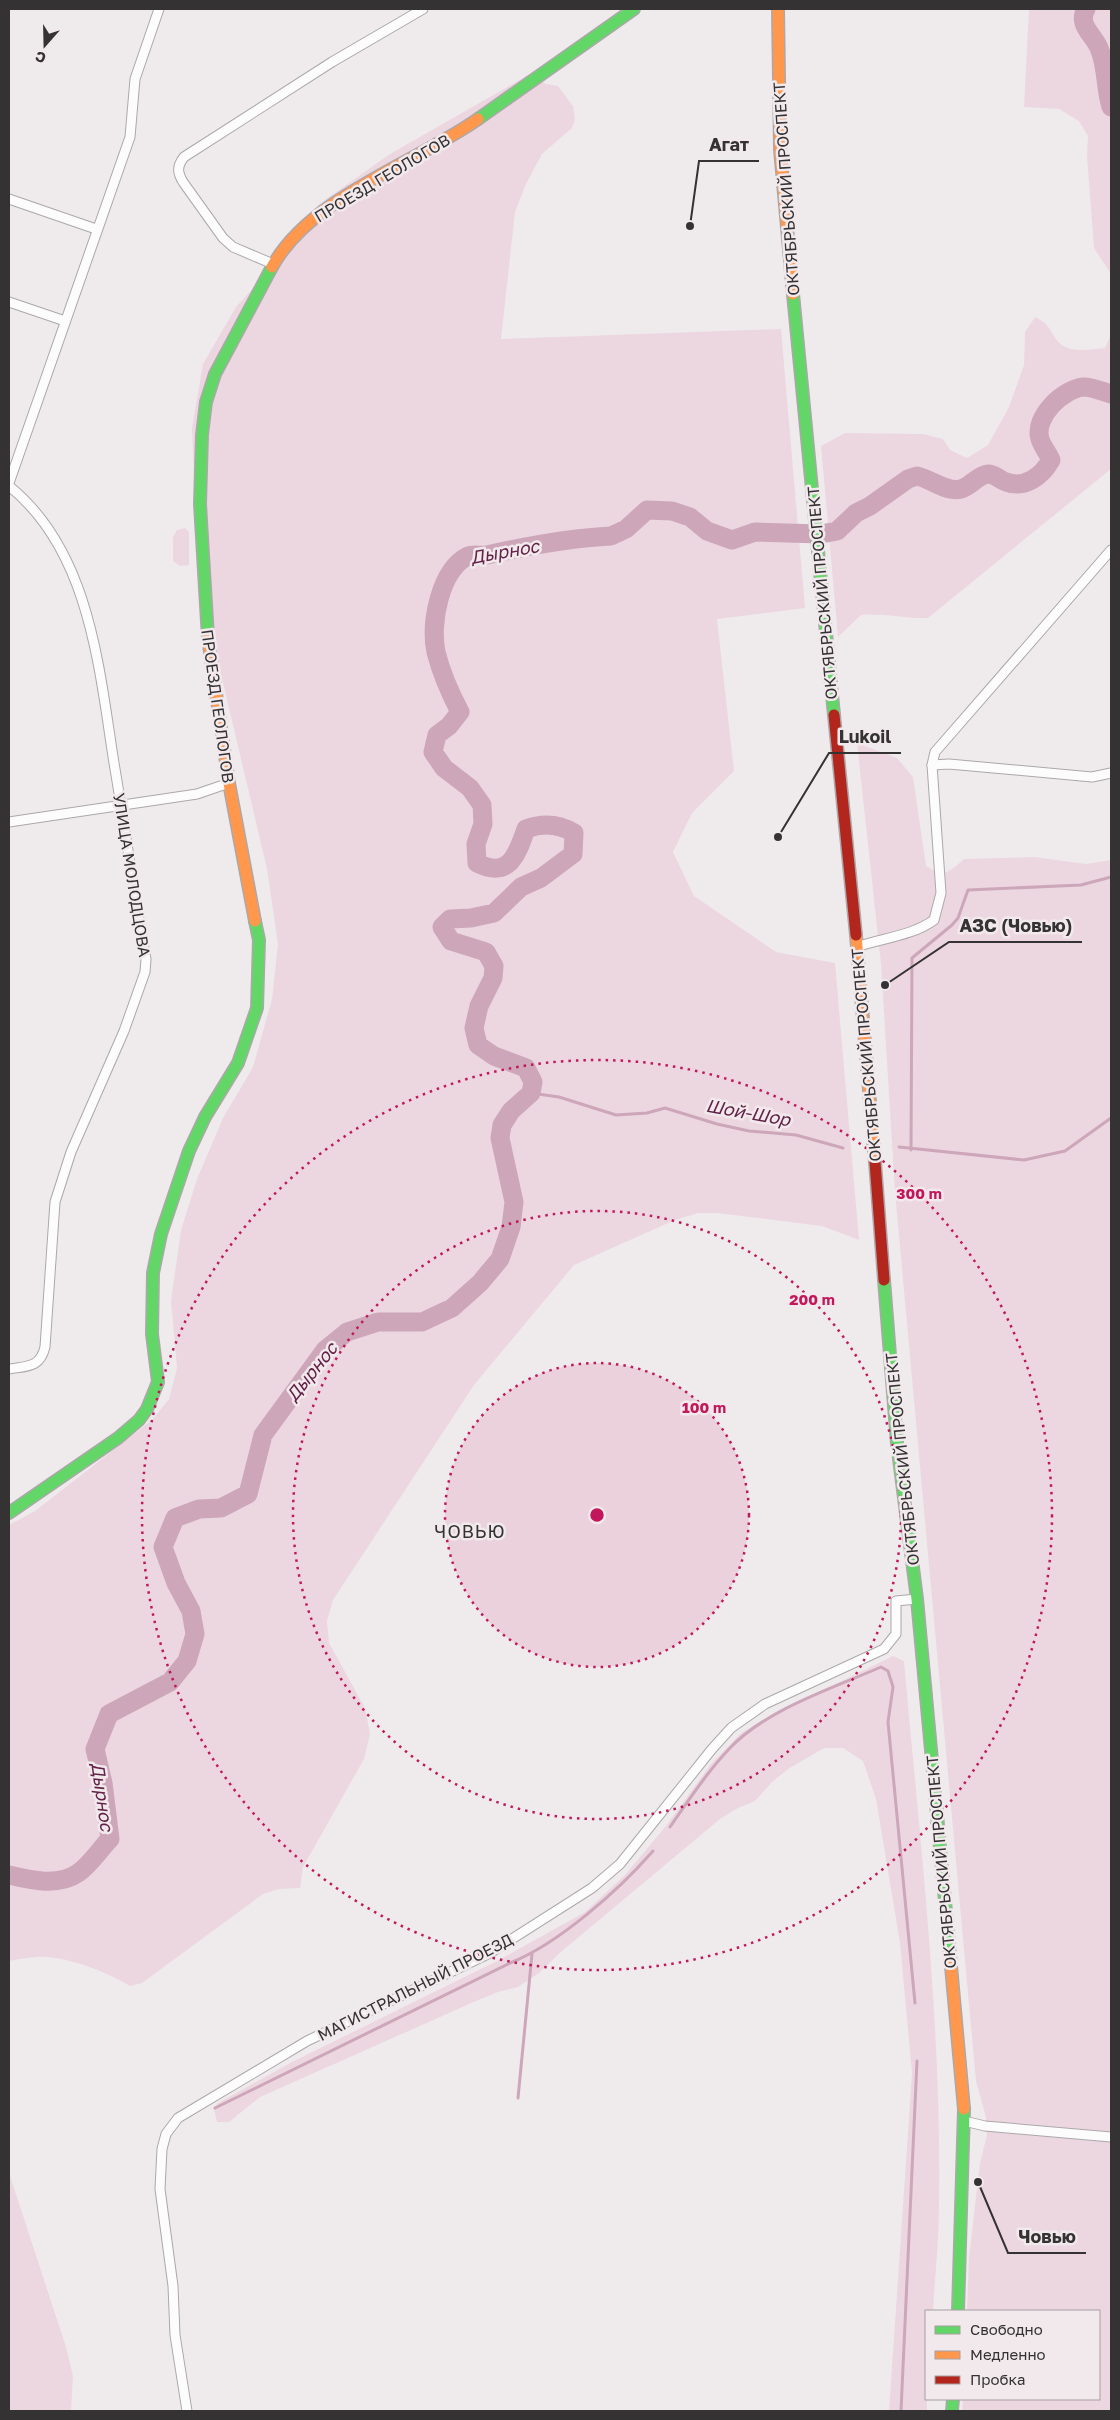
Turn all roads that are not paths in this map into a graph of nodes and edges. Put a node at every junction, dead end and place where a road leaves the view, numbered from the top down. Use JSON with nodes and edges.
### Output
{"nodes":[{"id":1,"x":159,"y":9,"type":"edge"},
{"id":2,"x":423,"y":9,"type":"edge"},
{"id":3,"x":634,"y":9,"type":"edge"},
{"id":4,"x":778,"y":9,"type":"edge"},
{"id":5,"x":9,"y":199,"type":"edge"},
{"id":6,"x":96,"y":229,"type":"junction"},
{"id":7,"x":273,"y":264,"type":"junction"},
{"id":8,"x":9,"y":302,"type":"edge"},
{"id":9,"x":64,"y":321,"type":"junction"},
{"id":10,"x":9,"y":485,"type":"edge"},
{"id":11,"x":1111,"y":550,"type":"edge"},
{"id":12,"x":932,"y":765,"type":"junction"},
{"id":13,"x":1111,"y":773,"type":"edge"},
{"id":14,"x":229,"y":783,"type":"junction"},
{"id":15,"x":121,"y":805,"type":"junction"},
{"id":16,"x":9,"y":822,"type":"edge"},
{"id":17,"x":856,"y":947,"type":"junction"},
{"id":18,"x":9,"y":1369,"type":"edge"},
{"id":19,"x":9,"y":1513,"type":"edge"},
{"id":20,"x":917,"y":1599,"type":"junction"},
{"id":21,"x":964,"y":2121,"type":"junction"},
{"id":22,"x":1111,"y":2137,"type":"edge"},
{"id":23,"x":958,"y":2310,"type":"edge"},
{"id":24,"x":186,"y":2411,"type":"edge"}],
"edges":[{"from":1,"to":6,"type":"street"},
{"from":2,"to":7,"type":"street"},
{"from":3,"to":7,"type":"main road","name":"ПРОЕЗД ГЕОЛОГОВ"},
{"from":4,"to":17,"type":"main road","name":"ОКТЯБРЬСКИЙ ПРОСПЕКТ"},
{"from":5,"to":6,"type":"street"},
{"from":6,"to":9,"type":"street"},
{"from":7,"to":14,"type":"main road","name":"ПРОЕЗД ГЕОЛОГОВ"},
{"from":8,"to":9,"type":"street"},
{"from":9,"to":10,"type":"street"},
{"from":10,"to":15,"type":"street","name":"УЛИЦА МОЛОДЦОВА"},
{"from":11,"to":12,"type":"street"},
{"from":12,"to":13,"type":"street"},
{"from":12,"to":17,"type":"street"},
{"from":14,"to":15,"type":"street"},
{"from":14,"to":19,"type":"main road","name":"ПРОЕЗД ГЕОЛОГОВ"},
{"from":15,"to":16,"type":"street"},
{"from":15,"to":18,"type":"street","name":"УЛИЦА МОЛОДЦОВА"},
{"from":17,"to":20,"type":"main road","name":"ОКТЯБРЬСКИЙ ПРОСПЕКТ"},
{"from":20,"to":21,"type":"main road","name":"ОКТЯБРЬСКИЙ ПРОСПЕКТ"},
{"from":20,"to":24,"type":"street","name":"МАГИСТРАЛЬНЫЙ ПРОЕЗД"},
{"from":21,"to":22,"type":"street"},
{"from":21,"to":23,"type":"main road","name":"ОКТЯБРЬСКИЙ ПРОСПЕКТ"}]}
